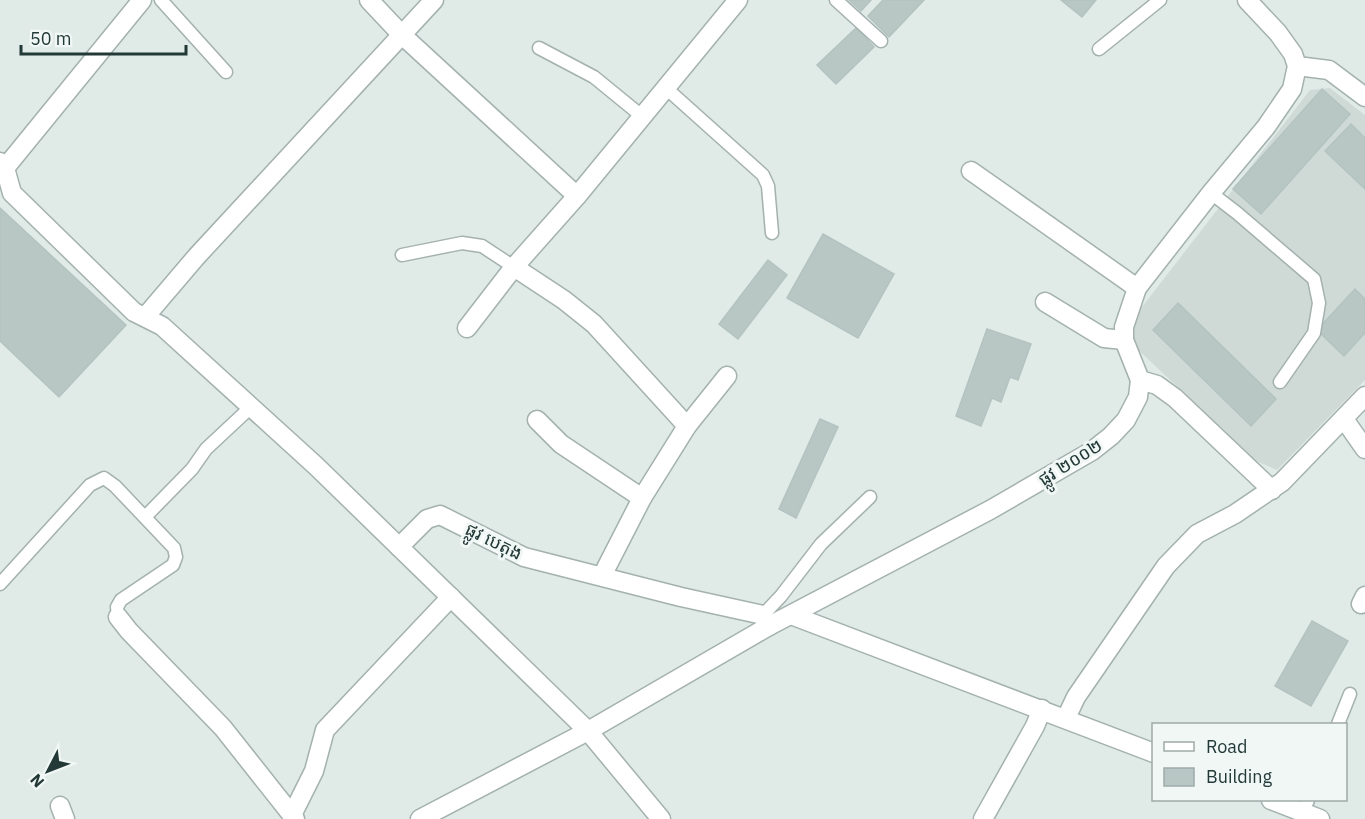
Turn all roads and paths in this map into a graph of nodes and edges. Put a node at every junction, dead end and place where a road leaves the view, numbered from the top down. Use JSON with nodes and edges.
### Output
{"nodes":[{"id":1,"x":142,"y":0,"type":"edge"},
{"id":2,"x":161,"y":0,"type":"edge"},
{"id":3,"x":369,"y":0,"type":"edge"},
{"id":4,"x":434,"y":0,"type":"edge"},
{"id":5,"x":738,"y":0,"type":"edge"},
{"id":6,"x":836,"y":0,"type":"edge"},
{"id":7,"x":1160,"y":0,"type":"edge"},
{"id":8,"x":1247,"y":0,"type":"edge"},
{"id":9,"x":402,"y":35,"type":"junction"},
{"id":10,"x":881,"y":41,"type":"dead end"},
{"id":11,"x":539,"y":48,"type":"dead end"},
{"id":12,"x":1099,"y":49,"type":"dead end"},
{"id":13,"x":1297,"y":66,"type":"junction"},
{"id":14,"x":226,"y":72,"type":"dead end"},
{"id":15,"x":667,"y":89,"type":"junction"},
{"id":16,"x":1365,"y":97,"type":"edge"},
{"id":17,"x":643,"y":117,"type":"junction"},
{"id":18,"x":2,"y":168,"type":"edge"},
{"id":19,"x":971,"y":171,"type":"dead end"},
{"id":20,"x":1211,"y":193,"type":"junction"},
{"id":21,"x":577,"y":196,"type":"junction"},
{"id":22,"x":772,"y":233,"type":"dead end"},
{"id":23,"x":402,"y":255,"type":"dead end"},
{"id":24,"x":514,"y":267,"type":"junction"},
{"id":25,"x":1137,"y":288,"type":"junction"},
{"id":26,"x":1045,"y":302,"type":"dead end"},
{"id":27,"x":145,"y":317,"type":"junction"},
{"id":28,"x":467,"y":328,"type":"dead end"},
{"id":29,"x":1124,"y":340,"type":"junction"},
{"id":30,"x":726,"y":376,"type":"dead end"},
{"id":31,"x":1140,"y":381,"type":"junction"},
{"id":32,"x":1280,"y":382,"type":"dead end"},
{"id":33,"x":1365,"y":396,"type":"edge"},
{"id":34,"x":251,"y":407,"type":"junction"},
{"id":35,"x":1344,"y":419,"type":"junction"},
{"id":36,"x":537,"y":420,"type":"dead end"},
{"id":37,"x":687,"y":426,"type":"junction"},
{"id":38,"x":1365,"y":449,"type":"edge"},
{"id":39,"x":1272,"y":490,"type":"junction"},
{"id":40,"x":870,"y":497,"type":"dead end"},
{"id":41,"x":642,"y":498,"type":"junction"},
{"id":42,"x":145,"y":517,"type":"junction"},
{"id":43,"x":399,"y":548,"type":"junction"},
{"id":44,"x":602,"y":576,"type":"junction"},
{"id":45,"x":0,"y":584,"type":"edge"},
{"id":46,"x":451,"y":597,"type":"junction"},
{"id":47,"x":791,"y":615,"type":"junction"},
{"id":48,"x":118,"y":616,"type":"joint"},
{"id":49,"x":766,"y":621,"type":"junction"},
{"id":50,"x":1350,"y":694,"type":"dead end"},
{"id":51,"x":1042,"y":709,"type":"junction"},
{"id":52,"x":1066,"y":718,"type":"junction"},
{"id":53,"x":1338,"y":723,"type":"edge"},
{"id":54,"x":588,"y":731,"type":"junction"},
{"id":55,"x":1152,"y":752,"type":"edge"},
{"id":56,"x":1277,"y":801,"type":"edge"},
{"id":57,"x":1306,"y":806,"type":"edge"},
{"id":58,"x":294,"y":817,"type":"edge"},
{"id":59,"x":420,"y":819,"type":"edge"},
{"id":60,"x":661,"y":819,"type":"edge"},
{"id":61,"x":983,"y":819,"type":"edge"},
{"id":62,"x":1320,"y":819,"type":"edge"}],
"edges":[{"from":1,"to":18,"type":"street"},
{"from":2,"to":14,"type":"lane"},
{"from":3,"to":9,"type":"street"},
{"from":4,"to":9,"type":"street"},
{"from":5,"to":15,"type":"street"},
{"from":6,"to":10,"type":"lane"},
{"from":7,"to":12,"type":"lane"},
{"from":8,"to":13,"type":"street"},
{"from":9,"to":21,"type":"street"},
{"from":9,"to":27,"type":"street"},
{"from":11,"to":17,"type":"lane"},
{"from":13,"to":16,"type":"street"},
{"from":13,"to":20,"type":"street"},
{"from":15,"to":17,"type":"street"},
{"from":15,"to":22,"type":"lane"},
{"from":17,"to":21,"type":"street"},
{"from":18,"to":27,"type":"street"},
{"from":19,"to":25,"type":"street"},
{"from":20,"to":25,"type":"street"},
{"from":20,"to":32,"type":"lane"},
{"from":21,"to":24,"type":"street"},
{"from":23,"to":24,"type":"lane"},
{"from":24,"to":28,"type":"street"},
{"from":24,"to":37,"type":"street"},
{"from":25,"to":29,"type":"street"},
{"from":26,"to":29,"type":"street"},
{"from":27,"to":34,"type":"street"},
{"from":29,"to":31,"type":"street"},
{"from":30,"to":37,"type":"street"},
{"from":31,"to":39,"type":"street"},
{"from":31,"to":47,"type":"street","name":"ផ្លូវ ២០០២"},
{"from":33,"to":35,"type":"street"},
{"from":34,"to":42,"type":"lane"},
{"from":34,"to":43,"type":"street"},
{"from":35,"to":38,"type":"street"},
{"from":35,"to":39,"type":"street"},
{"from":36,"to":41,"type":"street"},
{"from":37,"to":41,"type":"street"},
{"from":39,"to":52,"type":"street"},
{"from":40,"to":49,"type":"lane"},
{"from":41,"to":44,"type":"street"},
{"from":42,"to":45,"type":"lane"},
{"from":42,"to":48,"type":"lane"},
{"from":43,"to":44,"type":"street","name":"ផ្លូវ បេតុង"},
{"from":43,"to":46,"type":"street"},
{"from":44,"to":49,"type":"street"},
{"from":46,"to":54,"type":"street"},
{"from":46,"to":58,"type":"street"},
{"from":47,"to":49,"type":"street","name":"ផ្លូវ ២០០២"},
{"from":47,"to":51,"type":"street"},
{"from":48,"to":58,"type":"street"},
{"from":49,"to":54,"type":"street","name":"ផ្លូវ ២០០២"},
{"from":50,"to":53,"type":"lane"},
{"from":51,"to":52,"type":"street"},
{"from":51,"to":61,"type":"street"},
{"from":52,"to":55,"type":"street"},
{"from":54,"to":59,"type":"street","name":"ផ្លូវ ២០០២"},
{"from":54,"to":60,"type":"street"},
{"from":56,"to":57,"type":"street"},
{"from":57,"to":62,"type":"street"}]}
